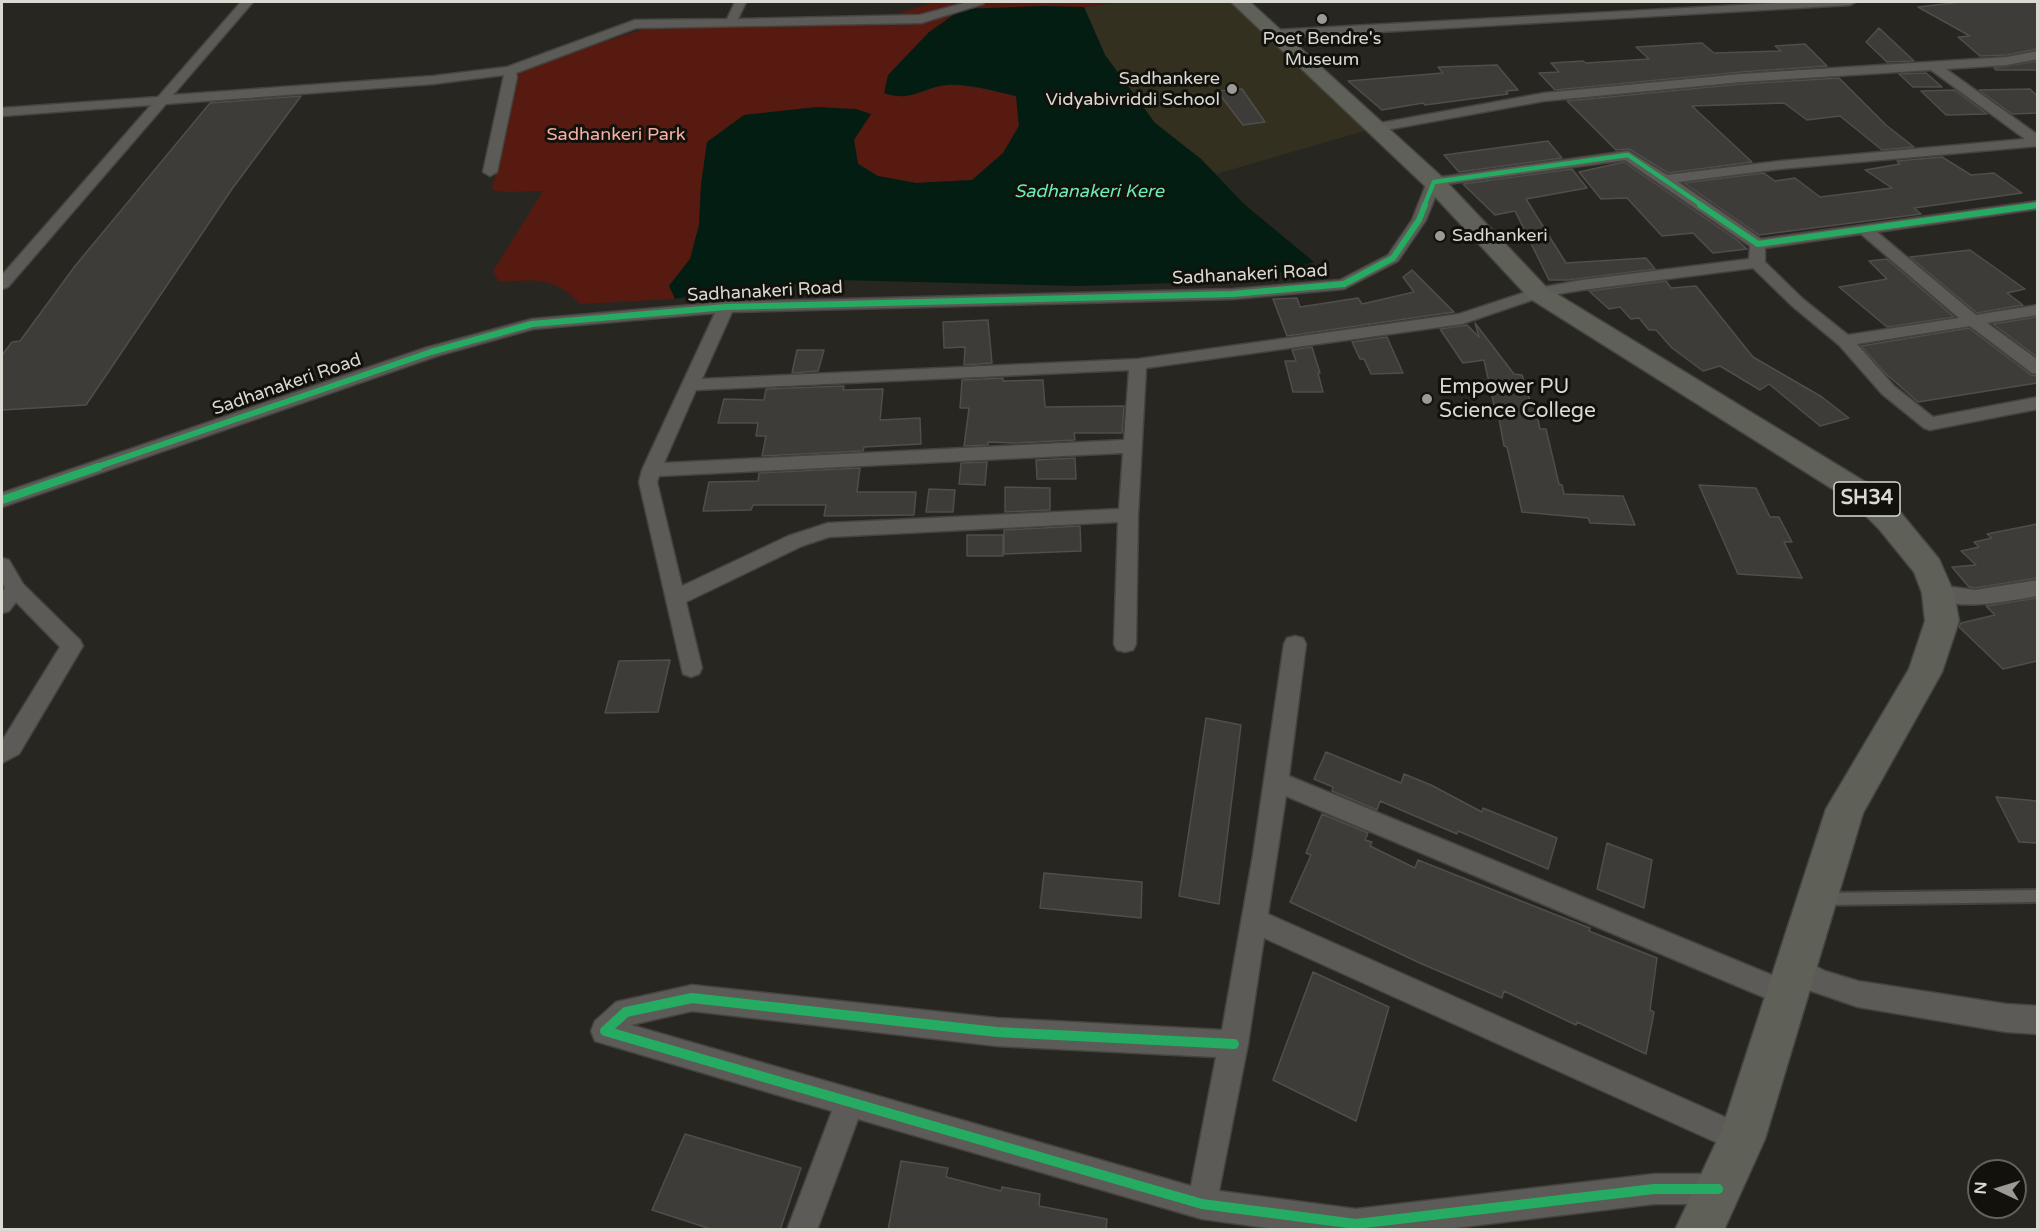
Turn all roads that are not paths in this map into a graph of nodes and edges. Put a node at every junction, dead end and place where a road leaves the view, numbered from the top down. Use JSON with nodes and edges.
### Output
{"nodes":[{"id":1,"x":247,"y":2,"type":"edge"},
{"id":2,"x":740,"y":2,"type":"edge"},
{"id":3,"x":979,"y":2,"type":"edge"},
{"id":4,"x":1240,"y":2,"type":"edge"},
{"id":5,"x":1850,"y":2,"type":"edge"},
{"id":6,"x":731,"y":22,"type":"junction"},
{"id":7,"x":1275,"y":34,"type":"junction"},
{"id":8,"x":2031,"y":57,"type":"edge"},
{"id":9,"x":1934,"y":66,"type":"junction"},
{"id":10,"x":2037,"y":66,"type":"edge"},
{"id":11,"x":509,"y":71,"type":"junction"},
{"id":12,"x":162,"y":99,"type":"junction"},
{"id":13,"x":2,"y":112,"type":"edge"},
{"id":14,"x":1376,"y":128,"type":"junction"},
{"id":15,"x":2037,"y":142,"type":"edge"},
{"id":16,"x":490,"y":172,"type":"dead end"},
{"id":17,"x":1664,"y":180,"type":"junction"},
{"id":18,"x":1434,"y":182,"type":"junction"},
{"id":19,"x":2037,"y":206,"type":"edge"},
{"id":20,"x":1864,"y":229,"type":"junction"},
{"id":21,"x":1758,"y":244,"type":"junction"},
{"id":22,"x":1757,"y":262,"type":"junction"},
{"id":23,"x":2,"y":284,"type":"edge"},
{"id":24,"x":1538,"y":293,"type":"junction"},
{"id":25,"x":726,"y":307,"type":"junction"},
{"id":26,"x":2037,"y":310,"type":"edge"},
{"id":27,"x":1971,"y":319,"type":"junction"},
{"id":28,"x":1845,"y":341,"type":"junction"},
{"id":29,"x":1138,"y":364,"type":"junction"},
{"id":30,"x":2037,"y":369,"type":"edge"},
{"id":31,"x":691,"y":385,"type":"junction"},
{"id":32,"x":2037,"y":403,"type":"edge"},
{"id":33,"x":1132,"y":446,"type":"junction"},
{"id":34,"x":651,"y":470,"type":"junction"},
{"id":35,"x":2,"y":500,"type":"edge"},
{"id":36,"x":1128,"y":515,"type":"junction"},
{"id":37,"x":2,"y":565,"type":"edge"},
{"id":38,"x":2037,"y":588,"type":"edge"},
{"id":39,"x":1938,"y":593,"type":"junction"},
{"id":40,"x":8,"y":597,"type":"edge"},
{"id":41,"x":676,"y":598,"type":"junction"},
{"id":42,"x":1125,"y":644,"type":"dead end"},
{"id":43,"x":1295,"y":644,"type":"dead end"},
{"id":44,"x":691,"y":668,"type":"dead end"},
{"id":45,"x":2,"y":753,"type":"edge"},
{"id":46,"x":1278,"y":782,"type":"junction"},
{"id":47,"x":2037,"y":896,"type":"edge"},
{"id":48,"x":1816,"y":899,"type":"junction"},
{"id":49,"x":1255,"y":921,"type":"junction"},
{"id":50,"x":1790,"y":981,"type":"junction"},
{"id":51,"x":2037,"y":1020,"type":"edge"},
{"id":52,"x":1234,"y":1044,"type":"junction"},
{"id":53,"x":850,"y":1102,"type":"junction"},
{"id":54,"x":1742,"y":1138,"type":"junction"},
{"id":55,"x":1718,"y":1189,"type":"junction"},
{"id":56,"x":1202,"y":1204,"type":"junction"},
{"id":57,"x":802,"y":1230,"type":"edge"},
{"id":58,"x":1699,"y":1230,"type":"edge"}],
"edges":[{"from":1,"to":12,"type":"street"},
{"from":2,"to":6,"type":"street"},
{"from":3,"to":6,"type":"street"},
{"from":4,"to":7,"type":"main road","number":"SH34"},
{"from":5,"to":7,"type":"street"},
{"from":6,"to":11,"type":"street"},
{"from":7,"to":14,"type":"main road","number":"SH34"},
{"from":8,"to":9,"type":"street"},
{"from":8,"to":10,"type":"street"},
{"from":9,"to":14,"type":"street"},
{"from":9,"to":15,"type":"street"},
{"from":11,"to":12,"type":"street"},
{"from":11,"to":16,"type":"street"},
{"from":12,"to":13,"type":"street"},
{"from":12,"to":23,"type":"street"},
{"from":14,"to":18,"type":"main road","number":"SH34"},
{"from":15,"to":17,"type":"street"},
{"from":17,"to":18,"type":"street"},
{"from":17,"to":21,"type":"street"},
{"from":18,"to":24,"type":"main road","number":"SH34"},
{"from":18,"to":25,"type":"street","name":"Sadhanakeri Road"},
{"from":19,"to":20,"type":"street"},
{"from":20,"to":21,"type":"street"},
{"from":20,"to":27,"type":"street"},
{"from":21,"to":22,"type":"street"},
{"from":22,"to":24,"type":"street"},
{"from":22,"to":28,"type":"street"},
{"from":24,"to":29,"type":"street"},
{"from":24,"to":39,"type":"main road","number":"SH34"},
{"from":25,"to":31,"type":"street"},
{"from":25,"to":35,"type":"street","name":"Sadhanakeri Road"},
{"from":26,"to":27,"type":"street"},
{"from":27,"to":28,"type":"street"},
{"from":27,"to":30,"type":"street"},
{"from":28,"to":32,"type":"street"},
{"from":29,"to":31,"type":"street"},
{"from":29,"to":33,"type":"street"},
{"from":31,"to":34,"type":"street"},
{"from":33,"to":34,"type":"street"},
{"from":33,"to":36,"type":"street"},
{"from":34,"to":41,"type":"street"},
{"from":36,"to":41,"type":"street"},
{"from":36,"to":42,"type":"street"},
{"from":37,"to":40,"type":"street"},
{"from":38,"to":39,"type":"street"},
{"from":39,"to":48,"type":"main road","number":"SH34"},
{"from":40,"to":45,"type":"street"},
{"from":41,"to":44,"type":"street"},
{"from":43,"to":46,"type":"street"},
{"from":46,"to":49,"type":"street"},
{"from":46,"to":50,"type":"street"},
{"from":47,"to":48,"type":"lane"},
{"from":48,"to":50,"type":"main road","number":"SH34"},
{"from":49,"to":52,"type":"street"},
{"from":49,"to":54,"type":"street"},
{"from":50,"to":51,"type":"street"},
{"from":50,"to":54,"type":"main road","number":"SH34"},
{"from":52,"to":53,"type":"street"},
{"from":52,"to":56,"type":"street"},
{"from":53,"to":56,"type":"street"},
{"from":53,"to":57,"type":"street"},
{"from":54,"to":55,"type":"main road","number":"SH34"},
{"from":55,"to":56,"type":"street"},
{"from":55,"to":58,"type":"main road","number":"SH34"}]}
